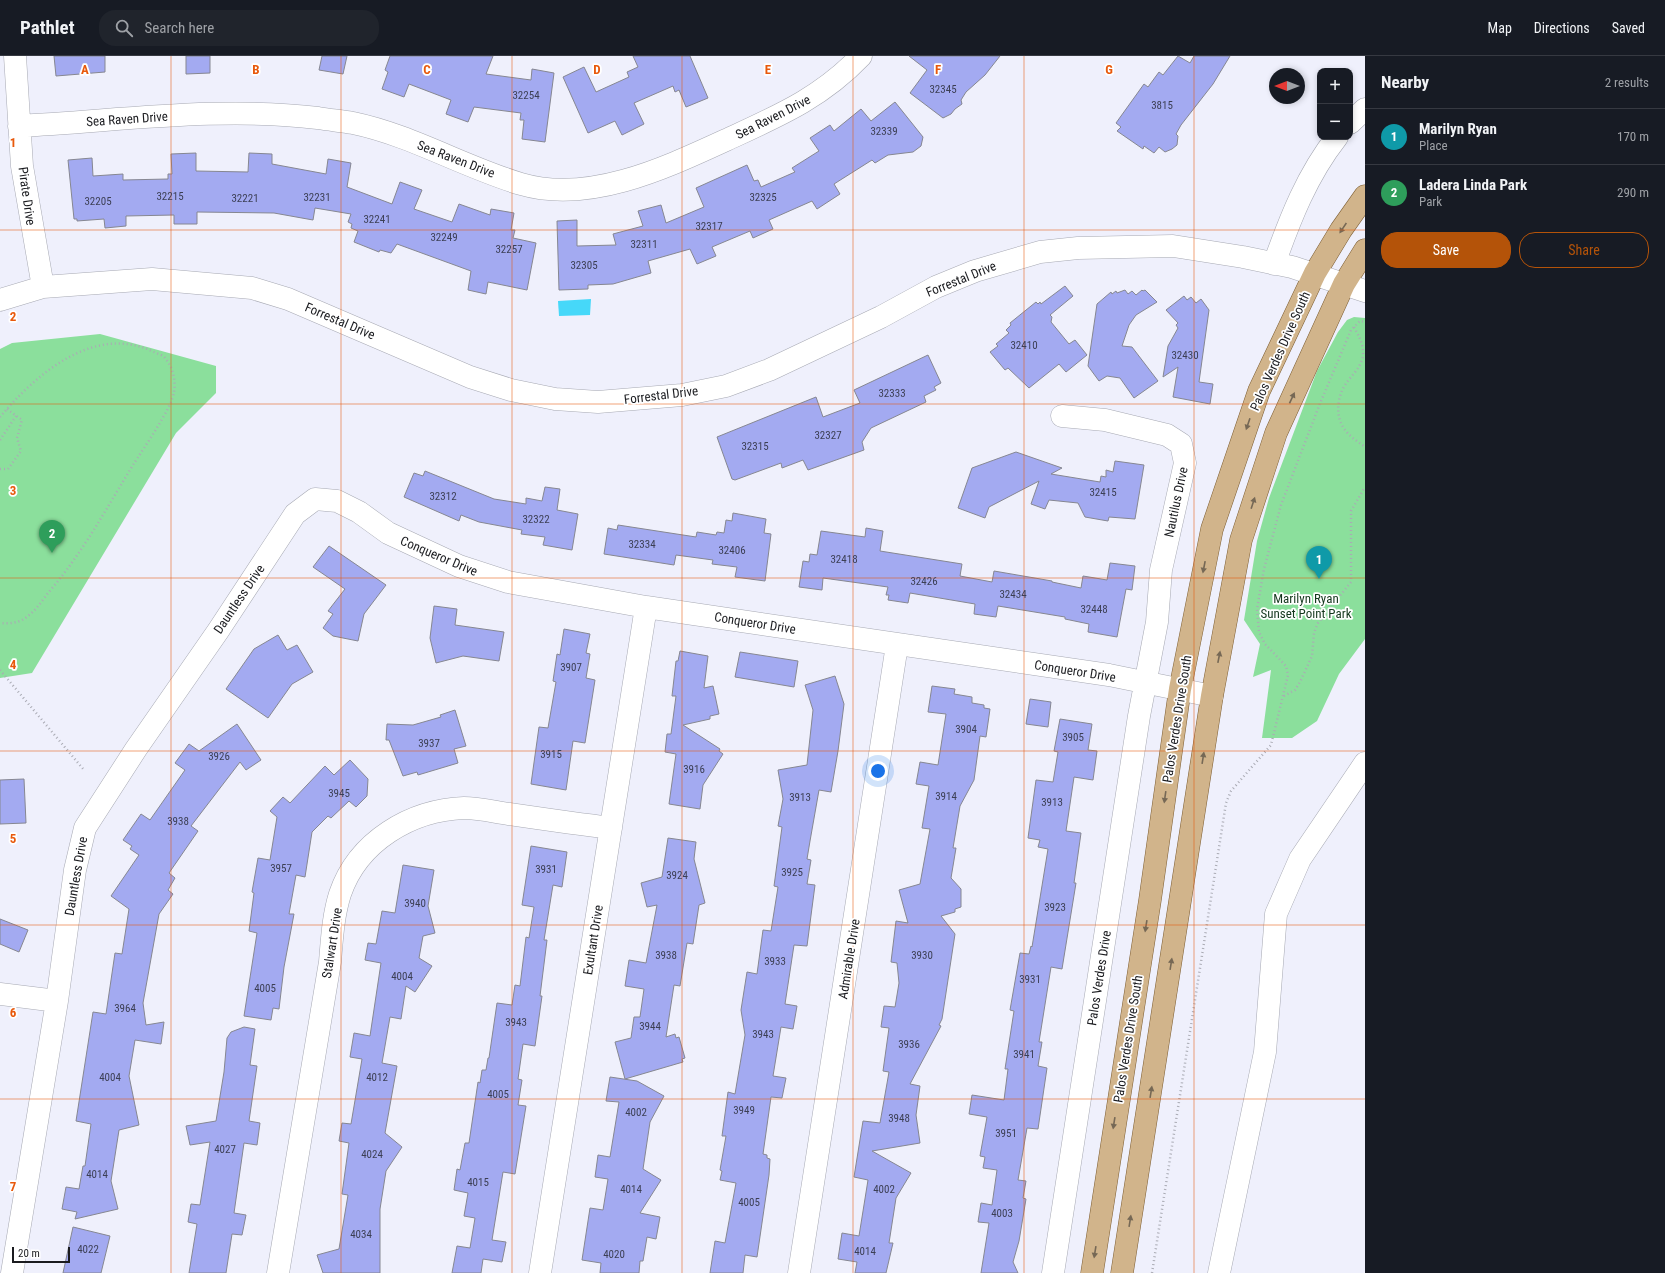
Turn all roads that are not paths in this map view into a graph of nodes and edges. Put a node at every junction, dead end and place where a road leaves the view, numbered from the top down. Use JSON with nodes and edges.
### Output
{"nodes":[{"id":1,"x":15,"y":56,"type":"edge"},
{"id":2,"x":861,"y":56,"type":"edge"},
{"id":3,"x":1365,"y":109,"type":"edge"},
{"id":4,"x":1353,"y":120,"type":"edge"},
{"id":5,"x":19,"y":126,"type":"junction"},
{"id":6,"x":1335,"y":140,"type":"edge"},
{"id":7,"x":1365,"y":196,"type":"edge"},
{"id":8,"x":1365,"y":250,"type":"edge"},
{"id":9,"x":1274,"y":264,"type":"junction"},
{"id":10,"x":1315,"y":273,"type":"junction"},
{"id":11,"x":1344,"y":284,"type":"junction"},
{"id":12,"x":43,"y":287,"type":"junction"},
{"id":13,"x":1365,"y":291,"type":"edge"},
{"id":14,"x":0,"y":300,"type":"edge"},
{"id":15,"x":1062,"y":416,"type":"dead end"},
{"id":16,"x":315,"y":499,"type":"joint"},
{"id":17,"x":646,"y":607,"type":"junction"},
{"id":18,"x":897,"y":645,"type":"junction"},
{"id":19,"x":1144,"y":682,"type":"junction"},
{"id":20,"x":1180,"y":689,"type":"junction"},
{"id":21,"x":1212,"y":696,"type":"junction"},
{"id":22,"x":1365,"y":763,"type":"edge"},
{"id":23,"x":611,"y":828,"type":"junction"},
{"id":24,"x":0,"y":994,"type":"edge"},
{"id":25,"x":57,"y":1001,"type":"junction"},
{"id":26,"x":0,"y":1271,"type":"edge"},
{"id":27,"x":10,"y":1273,"type":"edge"},
{"id":28,"x":278,"y":1273,"type":"edge"},
{"id":29,"x":540,"y":1273,"type":"edge"},
{"id":30,"x":799,"y":1273,"type":"edge"},
{"id":31,"x":1053,"y":1273,"type":"edge"},
{"id":32,"x":1092,"y":1273,"type":"edge"},
{"id":33,"x":1122,"y":1273,"type":"edge"},
{"id":34,"x":1219,"y":1273,"type":"edge"}],
"edges":[{"from":1,"to":5,"type":"street","name":"Pirate Drive"},
{"from":2,"to":5,"type":"street","name":"Sea Raven Drive"},
{"from":3,"to":4,"type":"street"},
{"from":5,"to":12,"type":"street","name":"Pirate Drive"},
{"from":6,"to":9,"type":"street"},
{"from":7,"to":10,"type":"main road","name":"Palos Verdes Drive South","one_way":true},
{"from":8,"to":11,"type":"main road"},
{"from":9,"to":10,"type":"street","name":"Forrestal Drive"},
{"from":9,"to":12,"type":"street","name":"Forrestal Drive"},
{"from":10,"to":11,"type":"street","name":"Forrestal Drive"},
{"from":10,"to":20,"type":"main road","name":"Palos Verdes Drive South","one_way":true},
{"from":11,"to":13,"type":"street","name":"Forrestal Drive"},
{"from":21,"to":11,"type":"main road","one_way":true},
{"from":12,"to":14,"type":"street","name":"Forrestal Drive"},
{"from":15,"to":19,"type":"street","name":"Nautilus Drive"},
{"from":16,"to":17,"type":"street","name":"Conqueror Drive"},
{"from":16,"to":25,"type":"street","name":"Dauntless Drive"},
{"from":17,"to":18,"type":"street","name":"Conqueror Drive"},
{"from":17,"to":23,"type":"street","name":"Exultant Drive"},
{"from":18,"to":19,"type":"street","name":"Conqueror Drive"},
{"from":18,"to":30,"type":"street","name":"Admirable Drive"},
{"from":19,"to":20,"type":"street","name":"Conqueror Drive"},
{"from":19,"to":31,"type":"street","name":"Palos Verdes Drive"},
{"from":20,"to":21,"type":"street","name":"Conqueror Drive"},
{"from":20,"to":32,"type":"main road","name":"Palos Verdes Drive South","one_way":true},
{"from":33,"to":21,"type":"main road","one_way":true},
{"from":22,"to":34,"type":"street"},
{"from":23,"to":28,"type":"street","name":"Stalwart Drive"},
{"from":23,"to":29,"type":"street","name":"Exultant Drive"},
{"from":24,"to":25,"type":"street"},
{"from":25,"to":27,"type":"street","name":"Dauntless Drive"},
{"from":26,"to":27,"type":"street"}]}
